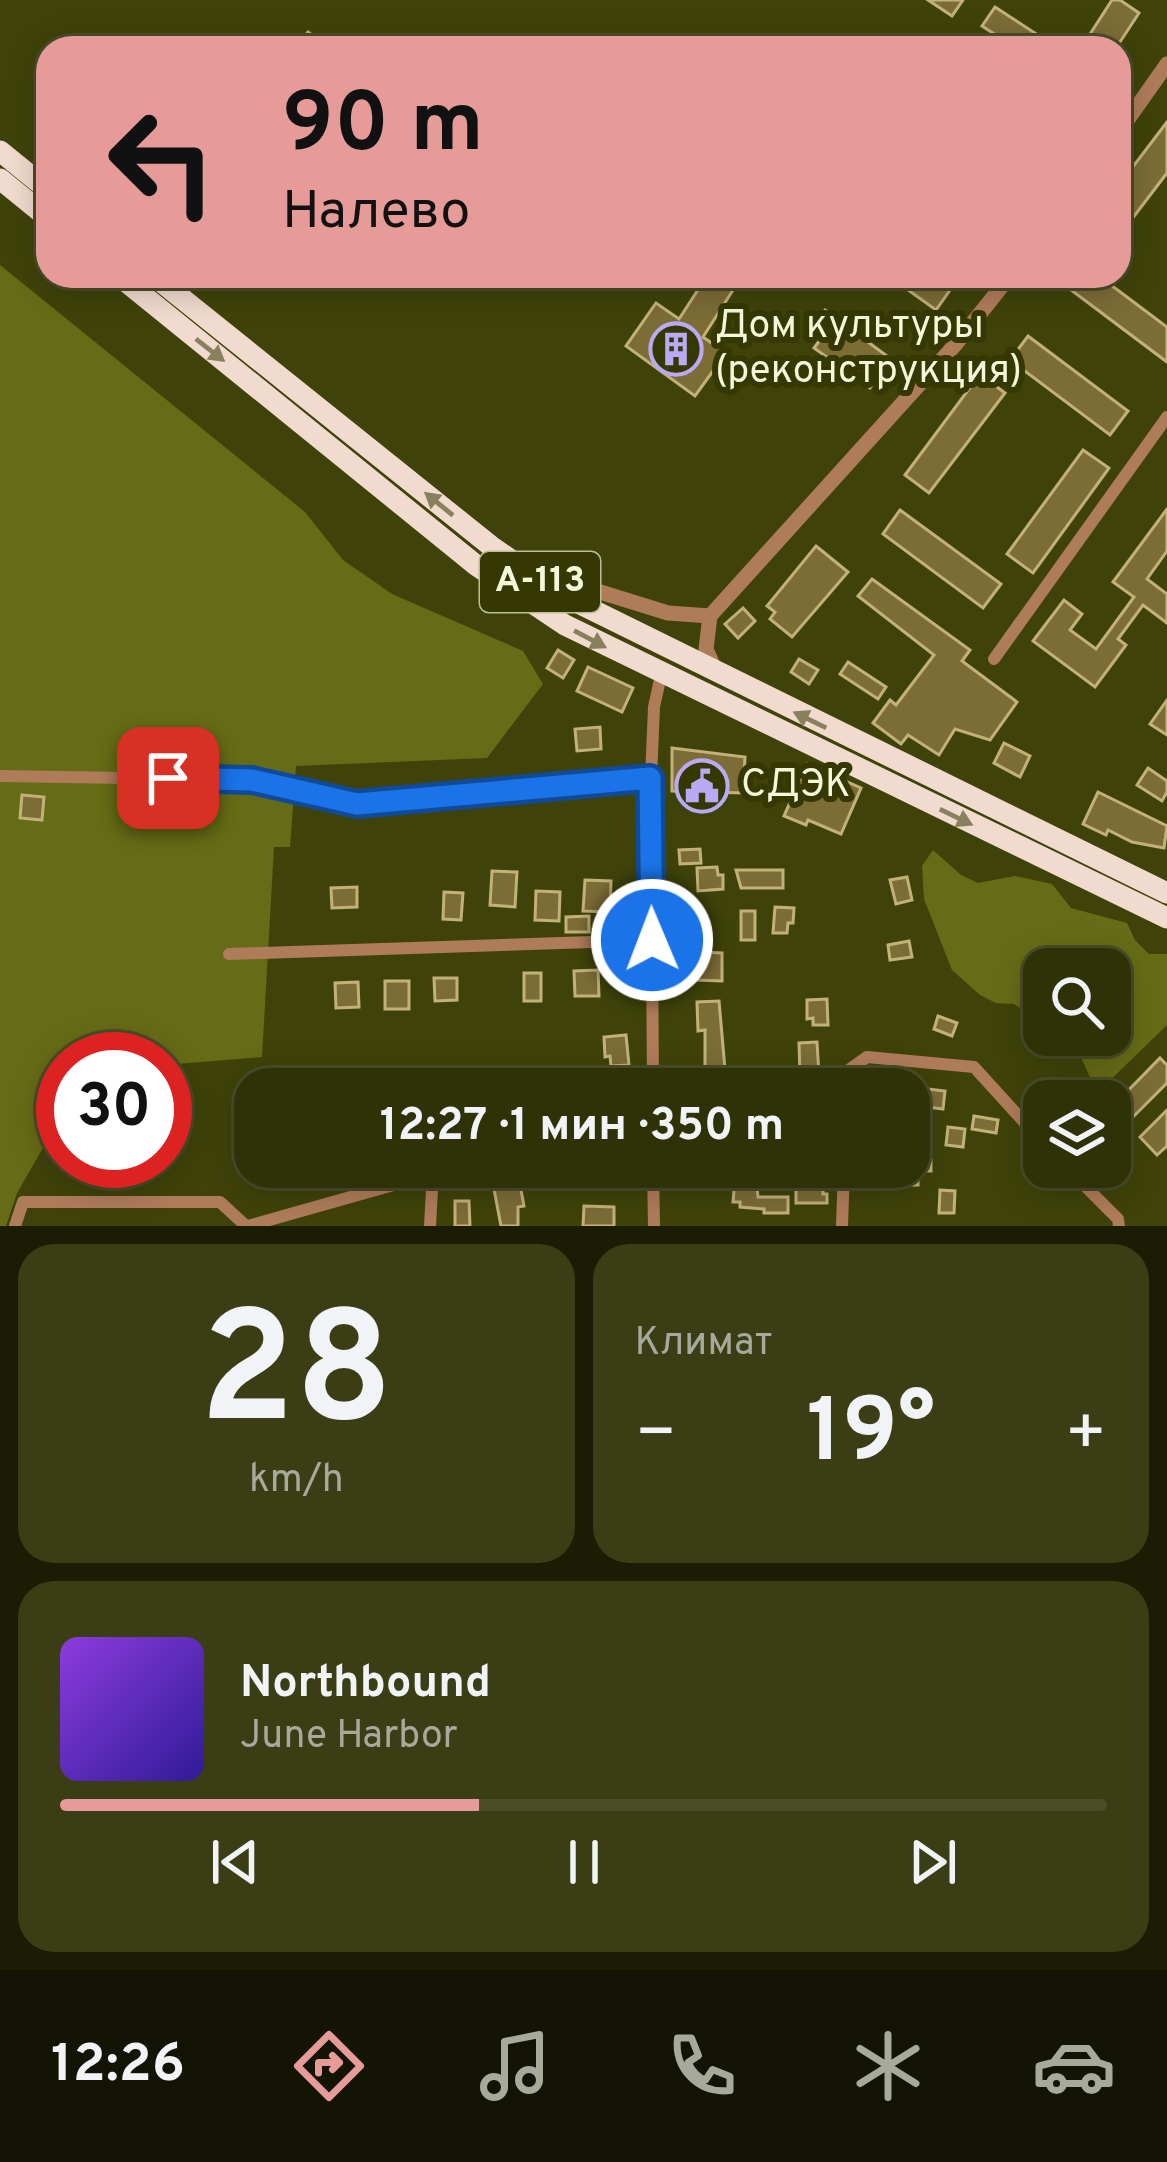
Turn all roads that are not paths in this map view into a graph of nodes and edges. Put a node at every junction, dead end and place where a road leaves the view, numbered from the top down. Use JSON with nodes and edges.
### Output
{"nodes":[{"id":1,"x":1167,"y":64,"type":"edge"},
{"id":2,"x":1131,"y":115,"type":"edge"},
{"id":3,"x":0,"y":151,"type":"edge"},
{"id":4,"x":0,"y":179,"type":"edge"},
{"id":5,"x":36,"y":180,"type":"edge"},
{"id":6,"x":36,"y":208,"type":"edge"},
{"id":7,"x":134,"y":288,"type":"edge"},
{"id":8,"x":169,"y":288,"type":"edge"},
{"id":9,"x":1000,"y":288,"type":"edge"},
{"id":10,"x":1167,"y":417,"type":"edge"},
{"id":11,"x":511,"y":560,"type":"junction"},
{"id":12,"x":710,"y":616,"type":"junction"},
{"id":13,"x":994,"y":659,"type":"dead end"},
{"id":14,"x":717,"y":674,"type":"junction"},
{"id":15,"x":661,"y":675,"type":"junction"},
{"id":16,"x":0,"y":776,"type":"edge"},
{"id":17,"x":650,"y":778,"type":"junction"},
{"id":18,"x":1167,"y":892,"type":"edge"},
{"id":19,"x":1167,"y":919,"type":"edge"},
{"id":20,"x":652,"y":940,"type":"junction"},
{"id":21,"x":229,"y":953,"type":"dead end"},
{"id":22,"x":653,"y":1068,"type":"edge"},
{"id":23,"x":852,"y":1068,"type":"edge"},
{"id":24,"x":1023,"y":1121,"type":"edge"},
{"id":25,"x":378,"y":1188,"type":"edge"},
{"id":26,"x":432,"y":1188,"type":"edge"},
{"id":27,"x":653,"y":1188,"type":"edge"},
{"id":28,"x":843,"y":1188,"type":"edge"},
{"id":29,"x":1087,"y":1188,"type":"edge"},
{"id":30,"x":15,"y":1226,"type":"edge"},
{"id":31,"x":247,"y":1226,"type":"edge"},
{"id":32,"x":430,"y":1226,"type":"edge"},
{"id":33,"x":654,"y":1226,"type":"edge"},
{"id":34,"x":842,"y":1226,"type":"edge"},
{"id":35,"x":1119,"y":1226,"type":"edge"}],
"edges":[{"from":1,"to":2,"type":"street"},
{"from":3,"to":5,"type":"highway"},
{"from":4,"to":6,"type":"highway"},
{"from":7,"to":15,"type":"highway","number":"А-113","one_way":true},
{"from":11,"to":8,"type":"highway","number":"А-113","one_way":true},
{"from":9,"to":12,"type":"street"},
{"from":10,"to":13,"type":"street"},
{"from":11,"to":12,"type":"street"},
{"from":11,"to":14,"type":"highway","number":"А-113"},
{"from":12,"to":14,"type":"street"},
{"from":18,"to":14,"type":"highway","number":"А-113","one_way":true},
{"from":15,"to":17,"type":"street"},
{"from":15,"to":19,"type":"highway","number":"А-113","one_way":true},
{"from":16,"to":17,"type":"street"},
{"from":17,"to":20,"type":"street"},
{"from":20,"to":21,"type":"street"},
{"from":20,"to":22,"type":"street"},
{"from":23,"to":24,"type":"street"},
{"from":25,"to":31,"type":"street"},
{"from":26,"to":32,"type":"street"},
{"from":27,"to":33,"type":"street"},
{"from":28,"to":34,"type":"street"},
{"from":29,"to":35,"type":"street"},
{"from":30,"to":31,"type":"street"}]}
